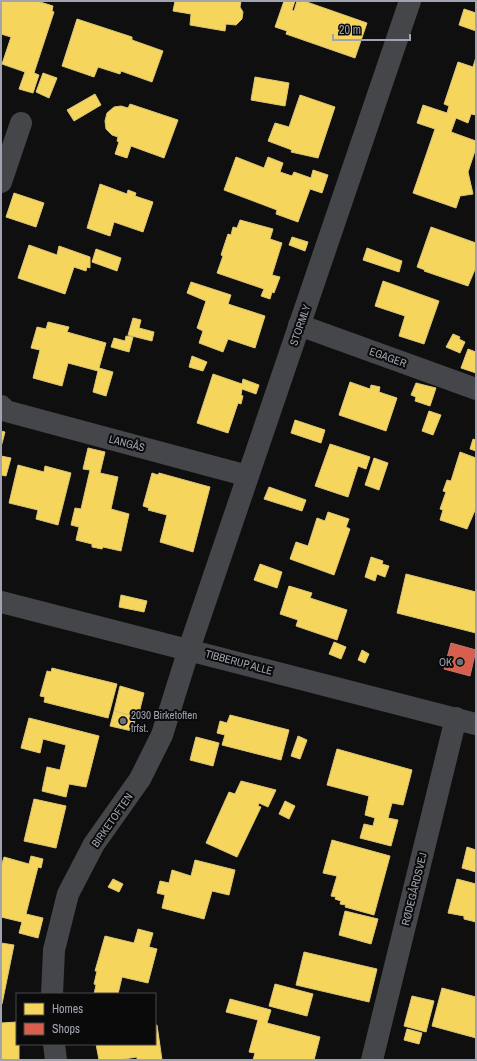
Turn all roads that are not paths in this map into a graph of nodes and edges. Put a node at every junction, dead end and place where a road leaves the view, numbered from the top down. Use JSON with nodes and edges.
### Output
{"nodes":[{"id":1,"x":410,"y":1,"type":"edge"},
{"id":2,"x":21,"y":122,"type":"dead end"},
{"id":3,"x":1,"y":182,"type":"edge"},
{"id":4,"x":299,"y":325,"type":"junction"},
{"id":5,"x":476,"y":389,"type":"edge"},
{"id":6,"x":3,"y":409,"type":"edge"},
{"id":7,"x":248,"y":476,"type":"junction"},
{"id":8,"x":1,"y":602,"type":"edge"},
{"id":9,"x":189,"y":649,"type":"junction"},
{"id":10,"x":466,"y":721,"type":"edge"},
{"id":11,"x":52,"y":993,"type":"edge"},
{"id":12,"x":54,"y":1045,"type":"edge"},
{"id":13,"x":56,"y":1060,"type":"edge"},
{"id":14,"x":372,"y":1060,"type":"edge"}],
"edges":[{"from":1,"to":4,"type":"street","name":"STORMLY"},
{"from":2,"to":3,"type":"street"},
{"from":4,"to":5,"type":"street","name":"EGAGER"},
{"from":4,"to":7,"type":"street","name":"STORMLY"},
{"from":6,"to":7,"type":"street","name":"LANGÅS"},
{"from":7,"to":9,"type":"street","name":"STORMLY"},
{"from":8,"to":9,"type":"street","name":"TIBBERUP ALLE"},
{"from":9,"to":10,"type":"street","name":"TIBBERUP ALLE"},
{"from":9,"to":11,"type":"street","name":"BIRKETOFTEN"},
{"from":10,"to":14,"type":"street","name":"RØDEGÅRDSVEJ"},
{"from":12,"to":13,"type":"street"}]}
